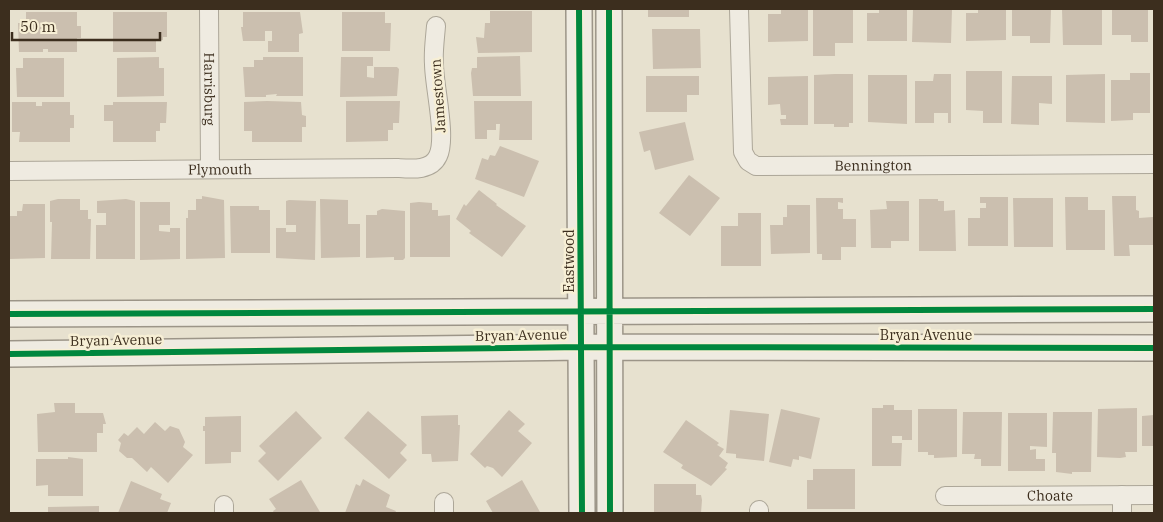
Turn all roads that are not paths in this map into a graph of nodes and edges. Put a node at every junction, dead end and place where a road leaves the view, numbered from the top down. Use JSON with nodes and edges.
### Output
{"nodes":[{"id":1,"x":209,"y":9,"type":"edge"},
{"id":2,"x":579,"y":9,"type":"edge"},
{"id":3,"x":609,"y":9,"type":"edge"},
{"id":4,"x":739,"y":9,"type":"edge"},
{"id":5,"x":436,"y":26,"type":"dead end"},
{"id":6,"x":432,"y":164,"type":"joint"},
{"id":7,"x":1154,"y":164,"type":"edge"},
{"id":8,"x":210,"y":169,"type":"junction"},
{"id":9,"x":9,"y":170,"type":"edge"},
{"id":10,"x":1154,"y":309,"type":"edge"},
{"id":11,"x":582,"y":312,"type":"junction"},
{"id":12,"x":610,"y":312,"type":"junction"},
{"id":13,"x":9,"y":314,"type":"edge"},
{"id":14,"x":583,"y":347,"type":"junction"},
{"id":15,"x":609,"y":347,"type":"junction"},
{"id":16,"x":1154,"y":348,"type":"edge"},
{"id":17,"x":9,"y":354,"type":"edge"},
{"id":18,"x":1122,"y":495,"type":"junction"},
{"id":19,"x":1154,"y":495,"type":"edge"},
{"id":20,"x":945,"y":496,"type":"dead end"},
{"id":21,"x":582,"y":513,"type":"edge"},
{"id":22,"x":610,"y":513,"type":"edge"},
{"id":23,"x":1122,"y":513,"type":"edge"}],
"edges":[{"from":1,"to":8,"type":"street","name":"Harrisburg"},
{"from":2,"to":11,"type":"main road","name":"Eastwood"},
{"from":3,"to":12,"type":"main road"},
{"from":4,"to":7,"type":"street","name":"Bennington"},
{"from":5,"to":6,"type":"street","name":"Jamestown"},
{"from":6,"to":8,"type":"street","name":"Plymouth"},
{"from":8,"to":9,"type":"street","name":"Plymouth"},
{"from":10,"to":12,"type":"main road","name":"Bryan Avenue"},
{"from":11,"to":12,"type":"main road","name":"Bryan Avenue"},
{"from":11,"to":13,"type":"main road","name":"Bryan Avenue"},
{"from":11,"to":14,"type":"main road","name":"Eastwood"},
{"from":12,"to":15,"type":"main road"},
{"from":14,"to":15,"type":"main road","name":"Bryan Avenue"},
{"from":14,"to":17,"type":"main road","name":"Bryan Avenue"},
{"from":14,"to":21,"type":"main road","name":"Eastwood"},
{"from":15,"to":16,"type":"main road","name":"Bryan Avenue"},
{"from":15,"to":22,"type":"main road"},
{"from":18,"to":19,"type":"street","name":"Choate"},
{"from":18,"to":20,"type":"street","name":"Choate"},
{"from":18,"to":23,"type":"street"}]}
